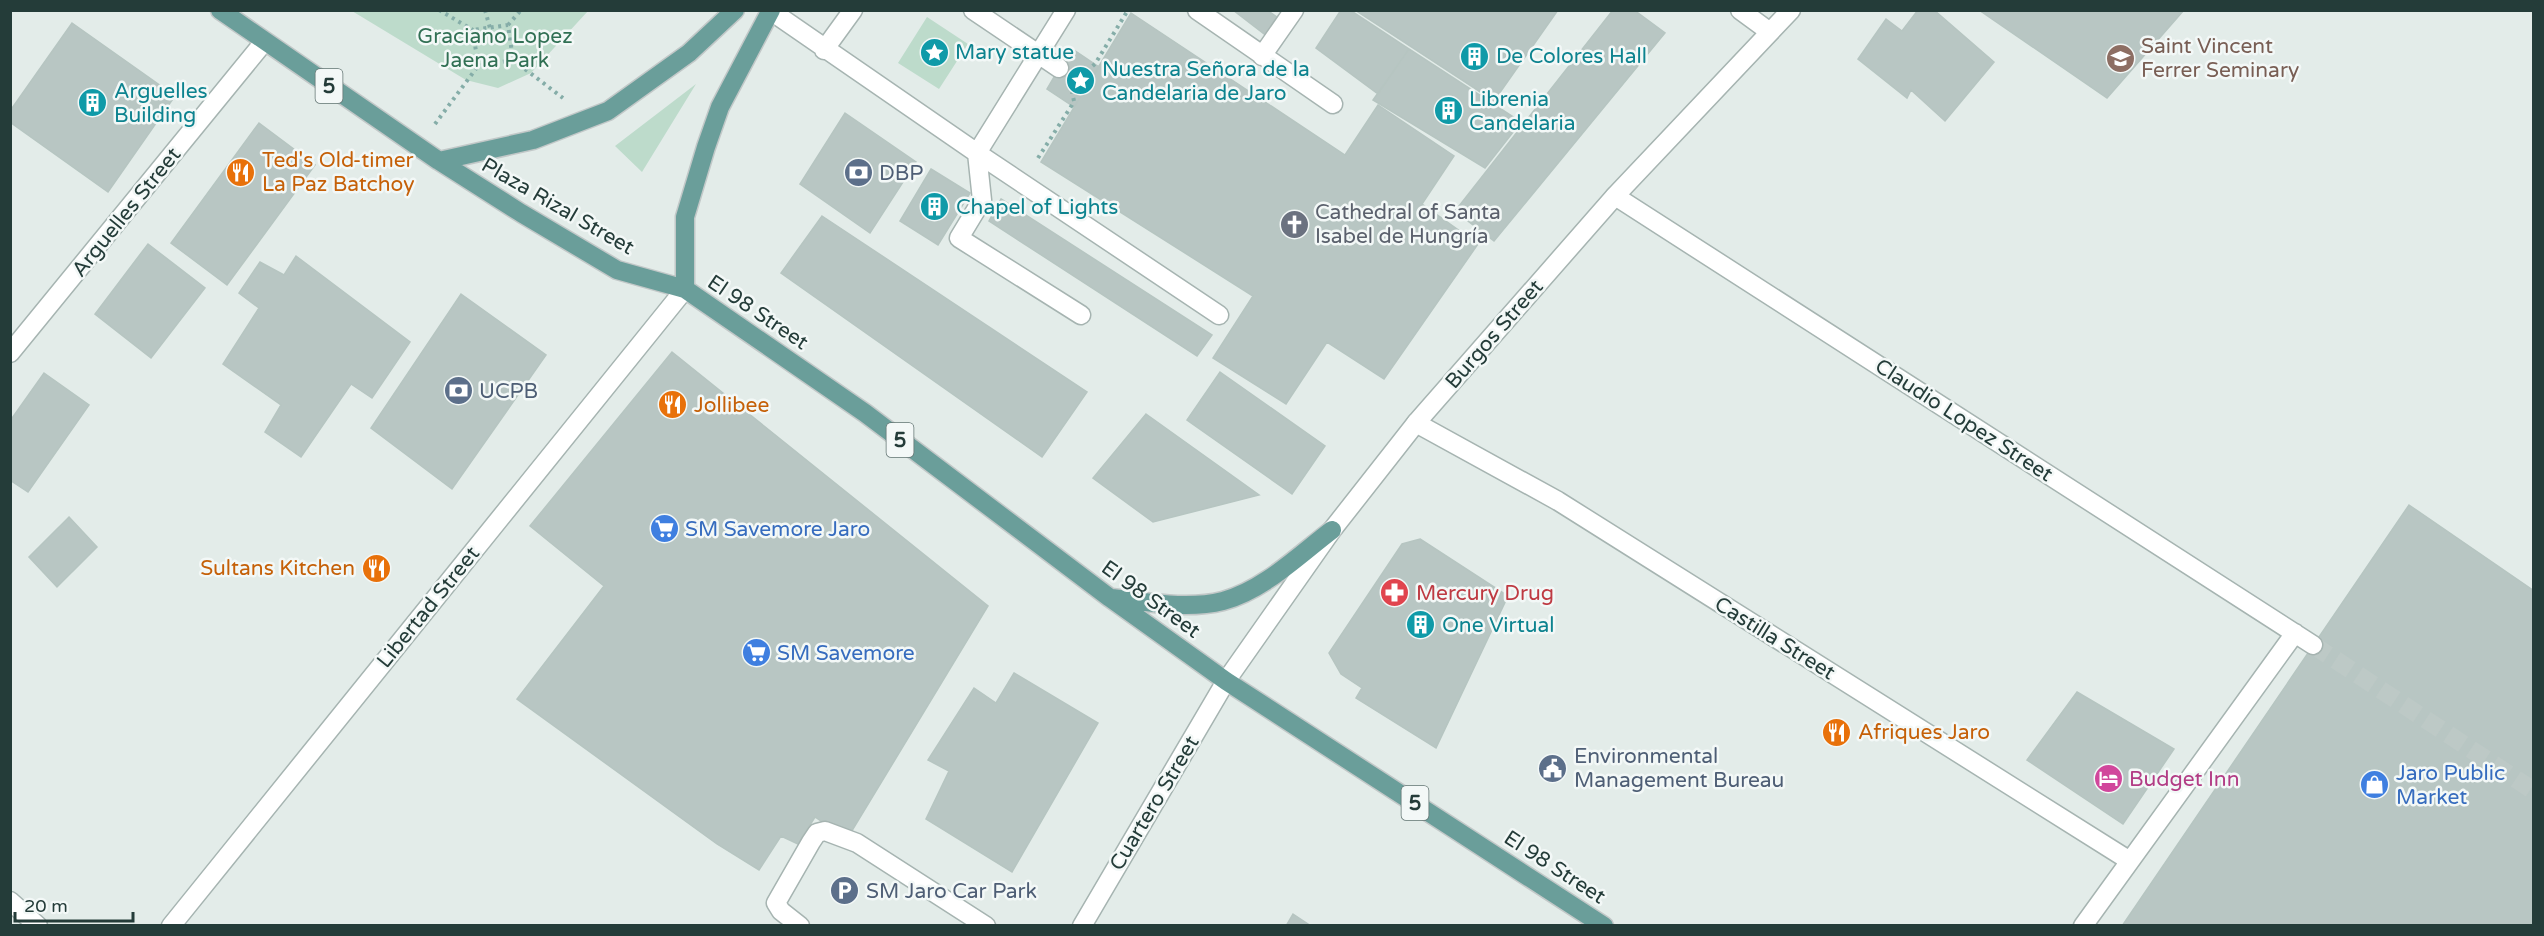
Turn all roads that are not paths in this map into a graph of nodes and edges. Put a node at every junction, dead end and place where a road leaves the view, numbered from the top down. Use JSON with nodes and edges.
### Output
{"nodes":[{"id":1,"x":220,"y":10,"type":"edge"},
{"id":2,"x":735,"y":10,"type":"edge"},
{"id":3,"x":853,"y":10,"type":"edge"},
{"id":4,"x":974,"y":10,"type":"edge"},
{"id":5,"x":1066,"y":10,"type":"edge"},
{"id":6,"x":1197,"y":10,"type":"edge"},
{"id":7,"x":1294,"y":10,"type":"edge"},
{"id":8,"x":1740,"y":10,"type":"edge"},
{"id":9,"x":1791,"y":10,"type":"edge"},
{"id":10,"x":771,"y":11,"type":"edge"},
{"id":11,"x":1770,"y":32,"type":"junction"},
{"id":12,"x":264,"y":42,"type":"junction"},
{"id":13,"x":824,"y":50,"type":"junction"},
{"id":14,"x":1038,"y":54,"type":"junction"},
{"id":15,"x":1262,"y":56,"type":"junction"},
{"id":16,"x":1059,"y":68,"type":"dead end"},
{"id":17,"x":1333,"y":104,"type":"dead end"},
{"id":18,"x":976,"y":153,"type":"junction"},
{"id":19,"x":439,"y":161,"type":"junction"},
{"id":20,"x":1615,"y":196,"type":"junction"},
{"id":21,"x":685,"y":290,"type":"junction"},
{"id":22,"x":1081,"y":315,"type":"dead end"},
{"id":23,"x":1219,"y":315,"type":"dead end"},
{"id":24,"x":10,"y":353,"type":"edge"},
{"id":25,"x":1416,"y":423,"type":"junction"},
{"id":26,"x":1332,"y":530,"type":"junction"},
{"id":27,"x":1110,"y":598,"type":"junction"},
{"id":28,"x":2295,"y":633,"type":"junction"},
{"id":29,"x":2313,"y":645,"type":"tunnel mouth"},
{"id":30,"x":1226,"y":681,"type":"junction"},
{"id":31,"x":2130,"y":861,"type":"junction"},
{"id":32,"x":10,"y":901,"type":"edge"},
{"id":33,"x":1582,"y":920,"type":"edge"},
{"id":34,"x":978,"y":923,"type":"edge"},
{"id":35,"x":38,"y":926,"type":"edge"},
{"id":36,"x":171,"y":926,"type":"edge"},
{"id":37,"x":800,"y":926,"type":"edge"},
{"id":38,"x":1082,"y":926,"type":"edge"},
{"id":39,"x":1604,"y":926,"type":"edge"},
{"id":40,"x":2083,"y":926,"type":"edge"}],
"edges":[{"from":1,"to":12,"type":"main road","name":"Plaza Rizal Street","number":"5"},
{"from":2,"to":19,"type":"main road","name":"Plaza Rizal Street"},
{"from":3,"to":13,"type":"street"},
{"from":4,"to":14,"type":"street"},
{"from":5,"to":14,"type":"street"},
{"from":6,"to":15,"type":"street"},
{"from":7,"to":15,"type":"street"},
{"from":8,"to":11,"type":"street"},
{"from":9,"to":11,"type":"street","name":"Burgos Street"},
{"from":10,"to":13,"type":"street"},
{"from":10,"to":21,"type":"main road"},
{"from":11,"to":20,"type":"street","name":"Burgos Street"},
{"from":12,"to":19,"type":"main road","name":"Plaza Rizal Street","number":"5"},
{"from":12,"to":24,"type":"street","name":"Arguelles Street"},
{"from":13,"to":18,"type":"street"},
{"from":14,"to":16,"type":"street"},
{"from":14,"to":18,"type":"street"},
{"from":15,"to":17,"type":"street"},
{"from":18,"to":22,"type":"street"},
{"from":18,"to":23,"type":"street"},
{"from":19,"to":21,"type":"main road","name":"Plaza Rizal Street","number":"5"},
{"from":20,"to":25,"type":"street","name":"Burgos Street"},
{"from":20,"to":28,"type":"street","name":"Claudio Lopez Street"},
{"from":21,"to":27,"type":"main road","name":"El 98 Street","number":"5"},
{"from":21,"to":36,"type":"street","name":"Libertad Street"},
{"from":25,"to":26,"type":"street","name":"Burgos Street"},
{"from":25,"to":31,"type":"street","name":"Castilla Street"},
{"from":26,"to":27,"type":"main road"},
{"from":26,"to":30,"type":"street","name":"Burgos Street"},
{"from":27,"to":30,"type":"main road","name":"El 98 Street","number":"5"},
{"from":28,"to":29,"type":"street","name":"Claudio Lopez Street"},
{"from":28,"to":31,"type":"street"},
{"from":30,"to":33,"type":"main road","name":"El 98 Street","number":"5"},
{"from":30,"to":38,"type":"street","name":"Cuartero Street"},
{"from":31,"to":40,"type":"street"},
{"from":32,"to":35,"type":"street"},
{"from":33,"to":39,"type":"main road","name":"El 98 Street","number":"5"},
{"from":34,"to":37,"type":"street"}]}
